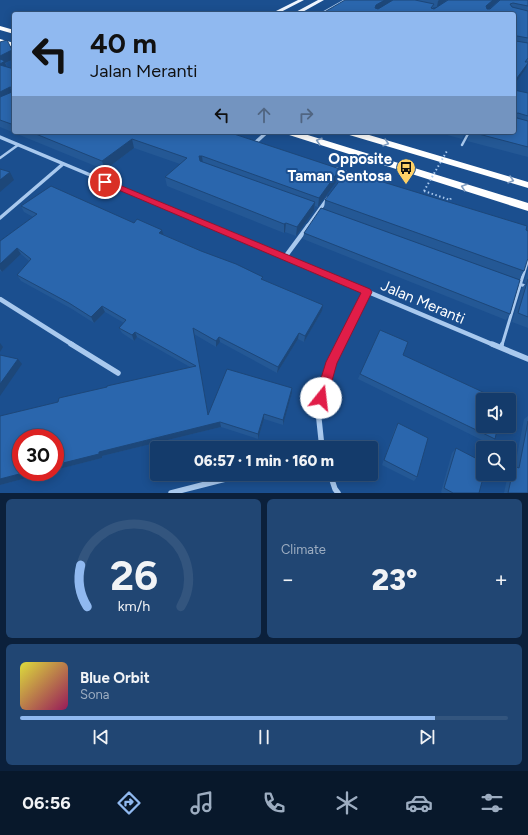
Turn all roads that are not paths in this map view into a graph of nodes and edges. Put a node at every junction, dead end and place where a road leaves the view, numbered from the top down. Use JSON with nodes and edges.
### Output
{"nodes":[{"id":1,"x":302,"y":0,"type":"edge"},
{"id":2,"x":322,"y":0,"type":"edge"},
{"id":3,"x":345,"y":0,"type":"edge"},
{"id":4,"x":277,"y":12,"type":"edge"},
{"id":5,"x":300,"y":12,"type":"edge"},
{"id":6,"x":324,"y":12,"type":"edge"},
{"id":7,"x":0,"y":28,"type":"edge"},
{"id":8,"x":12,"y":31,"type":"edge"},
{"id":9,"x":0,"y":40,"type":"edge"},
{"id":10,"x":12,"y":44,"type":"edge"},
{"id":11,"x":265,"y":134,"type":"edge"},
{"id":12,"x":295,"y":134,"type":"edge"},
{"id":13,"x":356,"y":134,"type":"edge"},
{"id":14,"x":468,"y":134,"type":"edge"},
{"id":15,"x":0,"y":137,"type":"edge"},
{"id":16,"x":248,"y":141,"type":"edge"},
{"id":17,"x":255,"y":143,"type":"junction"},
{"id":18,"x":18,"y":145,"type":"junction"},
{"id":19,"x":262,"y":145,"type":"edge"},
{"id":20,"x":462,"y":145,"type":"dead end"},
{"id":21,"x":0,"y":158,"type":"edge"},
{"id":22,"x":64,"y":164,"type":"junction"},
{"id":23,"x":332,"y":168,"type":"edge"},
{"id":24,"x":346,"y":173,"type":"junction"},
{"id":25,"x":354,"y":175,"type":"edge"},
{"id":26,"x":342,"y":179,"type":"edge"},
{"id":27,"x":528,"y":185,"type":"edge"},
{"id":28,"x":333,"y":192,"type":"edge"},
{"id":29,"x":528,"y":207,"type":"edge"},
{"id":30,"x":312,"y":208,"type":"edge"},
{"id":31,"x":319,"y":210,"type":"junction"},
{"id":32,"x":326,"y":213,"type":"edge"},
{"id":33,"x":0,"y":218,"type":"edge"},
{"id":34,"x":285,"y":257,"type":"junction"},
{"id":35,"x":528,"y":259,"type":"edge"},
{"id":36,"x":513,"y":282,"type":"edge"},
{"id":37,"x":520,"y":285,"type":"junction"},
{"id":38,"x":528,"y":288,"type":"edge"},
{"id":39,"x":367,"y":292,"type":"junction"},
{"id":40,"x":0,"y":299,"type":"edge"},
{"id":41,"x":501,"y":348,"type":"junction"},
{"id":42,"x":528,"y":359,"type":"edge"},
{"id":43,"x":118,"y":373,"type":"dead end"},
{"id":44,"x":321,"y":441,"type":"edge"},
{"id":45,"x":218,"y":481,"type":"edge"},
{"id":46,"x":332,"y":481,"type":"edge"},
{"id":47,"x":171,"y":493,"type":"edge"},
{"id":48,"x":338,"y":493,"type":"edge"}],
"edges":[{"from":1,"to":4,"type":"main road"},
{"from":2,"to":5,"type":"main road"},
{"from":3,"to":6,"type":"street"},
{"from":7,"to":8,"type":"highway"},
{"from":9,"to":10,"type":"highway"},
{"from":11,"to":17,"type":"street"},
{"from":29,"to":12,"type":"highway","one_way":true},
{"from":13,"to":27,"type":"highway","one_way":true},
{"from":14,"to":20,"type":"lane"},
{"from":15,"to":18,"type":"street","name":"Jalan Meranti"},
{"from":16,"to":17,"type":"street"},
{"from":17,"to":19,"type":"street"},
{"from":18,"to":21,"type":"lane"},
{"from":18,"to":22,"type":"street","name":"Jalan Meranti"},
{"from":22,"to":33,"type":"street"},
{"from":22,"to":34,"type":"street","name":"Jalan Meranti"},
{"from":23,"to":24,"type":"street"},
{"from":24,"to":25,"type":"street"},
{"from":24,"to":26,"type":"street"},
{"from":28,"to":31,"type":"street"},
{"from":30,"to":31,"type":"lane"},
{"from":31,"to":32,"type":"lane"},
{"from":31,"to":34,"type":"street"},
{"from":34,"to":39,"type":"street","name":"Jalan Meranti"},
{"from":35,"to":37,"type":"lane"},
{"from":36,"to":37,"type":"lane"},
{"from":37,"to":38,"type":"lane"},
{"from":37,"to":41,"type":"lane"},
{"from":39,"to":41,"type":"street","name":"Jalan Meranti"},
{"from":39,"to":44,"type":"street"},
{"from":40,"to":43,"type":"street"},
{"from":41,"to":42,"type":"street","name":"Jalan Meranti"},
{"from":45,"to":47,"type":"street"},
{"from":46,"to":48,"type":"street"}]}
